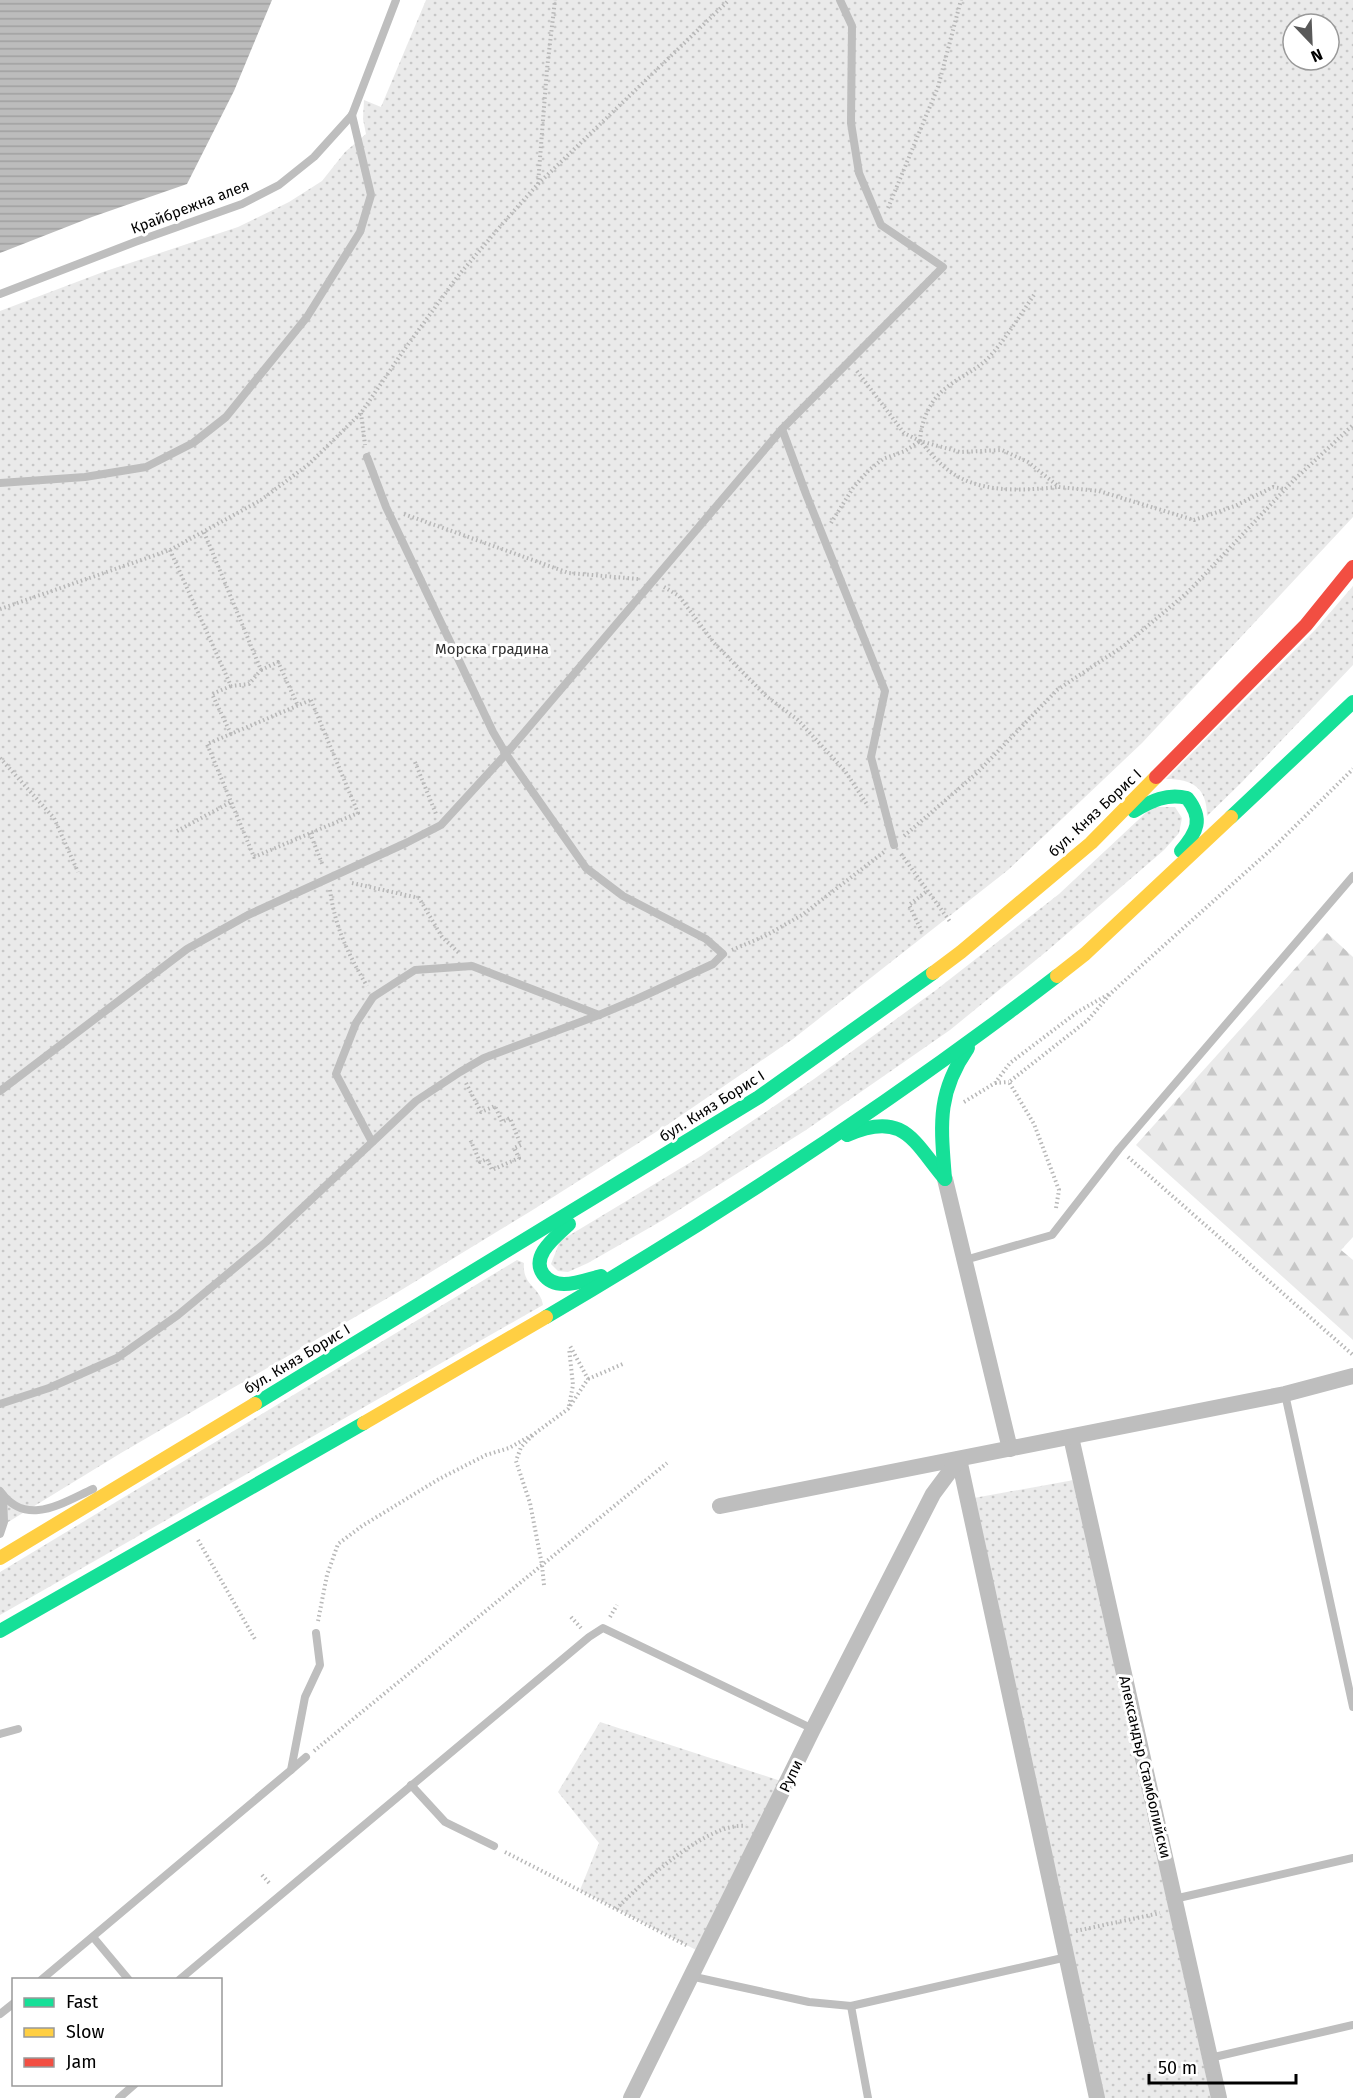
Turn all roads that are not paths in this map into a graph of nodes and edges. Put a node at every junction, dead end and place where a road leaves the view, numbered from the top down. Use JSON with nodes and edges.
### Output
{"nodes":[{"id":1,"x":396,"y":0,"type":"edge"},
{"id":2,"x":840,"y":0,"type":"edge"},
{"id":3,"x":352,"y":115,"type":"junction"},
{"id":4,"x":0,"y":294,"type":"edge"},
{"id":5,"x":782,"y":429,"type":"junction"},
{"id":6,"x":367,"y":457,"type":"road end"},
{"id":7,"x":0,"y":483,"type":"edge"},
{"id":8,"x":1353,"y":567,"type":"edge"},
{"id":9,"x":1353,"y":702,"type":"edge"},
{"id":10,"x":506,"y":754,"type":"junction"},
{"id":11,"x":1092,"y":843,"type":"junction"},
{"id":12,"x":894,"y":845,"type":"road end"},
{"id":13,"x":1353,"y":876,"type":"edge"},
{"id":14,"x":1139,"y":901,"type":"junction"},
{"id":15,"x":599,"y":1015,"type":"junction"},
{"id":16,"x":975,"y":1039,"type":"junction"},
{"id":17,"x":0,"y":1090,"type":"edge"},
{"id":18,"x":372,"y":1142,"type":"junction"},
{"id":19,"x":812,"y":1152,"type":"junction"},
{"id":20,"x":945,"y":1179,"type":"junction"},
{"id":21,"x":591,"y":1201,"type":"junction"},
{"id":22,"x":965,"y":1260,"type":"junction"},
{"id":23,"x":627,"y":1269,"type":"junction"},
{"id":24,"x":1353,"y":1376,"type":"edge"},
{"id":25,"x":1285,"y":1394,"type":"junction"},
{"id":26,"x":0,"y":1404,"type":"edge"},
{"id":27,"x":1071,"y":1437,"type":"junction"},
{"id":28,"x":1010,"y":1449,"type":"junction"},
{"id":29,"x":173,"y":1453,"type":"junction"},
{"id":30,"x":959,"y":1459,"type":"junction"},
{"id":31,"x":109,"y":1482,"type":"dead end"},
{"id":32,"x":98,"y":1487,"type":"dead end"},
{"id":33,"x":1,"y":1493,"type":"edge"},
{"id":34,"x":720,"y":1506,"type":"dead end"},
{"id":35,"x":0,"y":1534,"type":"edge"},
{"id":36,"x":0,"y":1558,"type":"edge"},
{"id":37,"x":0,"y":1631,"type":"edge"},
{"id":38,"x":316,"y":1633,"type":"road end"},
{"id":39,"x":1353,"y":1707,"type":"edge"},
{"id":40,"x":813,"y":1728,"type":"junction"},
{"id":41,"x":18,"y":1729,"type":"dead end"},
{"id":42,"x":0,"y":1734,"type":"edge"},
{"id":43,"x":306,"y":1757,"type":"road end"},
{"id":44,"x":291,"y":1770,"type":"junction"},
{"id":45,"x":411,"y":1785,"type":"junction"},
{"id":46,"x":494,"y":1846,"type":"road end"},
{"id":47,"x":1353,"y":1858,"type":"edge"},
{"id":48,"x":1174,"y":1899,"type":"junction"},
{"id":49,"x":93,"y":1937,"type":"junction"},
{"id":50,"x":1066,"y":1957,"type":"junction"},
{"id":51,"x":690,"y":1976,"type":"junction"},
{"id":52,"x":43,"y":1978,"type":"edge"},
{"id":53,"x":127,"y":1978,"type":"edge"},
{"id":54,"x":181,"y":1978,"type":"edge"},
{"id":55,"x":12,"y":2005,"type":"edge"},
{"id":56,"x":851,"y":2006,"type":"junction"},
{"id":57,"x":0,"y":2014,"type":"edge"},
{"id":58,"x":1353,"y":2025,"type":"edge"},
{"id":59,"x":1210,"y":2058,"type":"junction"},
{"id":60,"x":134,"y":2086,"type":"edge"},
{"id":61,"x":119,"y":2098,"type":"edge"},
{"id":62,"x":631,"y":2098,"type":"edge"},
{"id":63,"x":868,"y":2098,"type":"edge"},
{"id":64,"x":1097,"y":2098,"type":"edge"},
{"id":65,"x":1219,"y":2098,"type":"edge"}],
"edges":[{"from":1,"to":3,"type":"lane","name":"Крайбрежна алея"},
{"from":2,"to":5,"type":"lane"},
{"from":3,"to":4,"type":"lane","name":"Крайбрежна алея"},
{"from":3,"to":7,"type":"lane"},
{"from":5,"to":10,"type":"lane"},
{"from":5,"to":12,"type":"lane"},
{"from":6,"to":10,"type":"lane"},
{"from":8,"to":11,"type":"main road","name":"бул. Княз Борис I"},
{"from":9,"to":14,"type":"main road"},
{"from":10,"to":15,"type":"lane"},
{"from":10,"to":17,"type":"lane"},
{"from":11,"to":14,"type":"main road"},
{"from":11,"to":21,"type":"main road","name":"бул. Княз Борис I"},
{"from":13,"to":22,"type":"lane"},
{"from":14,"to":16,"type":"main road"},
{"from":15,"to":18,"type":"lane"},
{"from":15,"to":18,"type":"lane"},
{"from":16,"to":19,"type":"main road"},
{"from":16,"to":20,"type":"main road"},
{"from":18,"to":26,"type":"lane"},
{"from":19,"to":20,"type":"main road"},
{"from":19,"to":23,"type":"main road"},
{"from":20,"to":22,"type":"street"},
{"from":21,"to":23,"type":"main road"},
{"from":21,"to":29,"type":"main road","name":"бул. Княз Борис I"},
{"from":22,"to":28,"type":"street"},
{"from":23,"to":37,"type":"main road"},
{"from":24,"to":25,"type":"street"},
{"from":25,"to":27,"type":"street"},
{"from":25,"to":39,"type":"lane"},
{"from":27,"to":28,"type":"street"},
{"from":27,"to":48,"type":"street","name":"Александър Стамболийски"},
{"from":28,"to":30,"type":"street"},
{"from":29,"to":31,"type":"lane"},
{"from":29,"to":36,"type":"main road","name":"бул. Княз Борис I"},
{"from":30,"to":34,"type":"street"},
{"from":30,"to":40,"type":"street","name":"Рупи"},
{"from":30,"to":50,"type":"street"},
{"from":32,"to":33,"type":"lane"},
{"from":33,"to":35,"type":"lane"},
{"from":38,"to":44,"type":"lane"},
{"from":40,"to":45,"type":"lane"},
{"from":40,"to":51,"type":"street","name":"Рупи"},
{"from":41,"to":42,"type":"lane"},
{"from":43,"to":44,"type":"lane"},
{"from":44,"to":49,"type":"lane"},
{"from":45,"to":46,"type":"lane"},
{"from":45,"to":54,"type":"lane"},
{"from":47,"to":48,"type":"lane"},
{"from":48,"to":59,"type":"street","name":"Александър Стамболийски"},
{"from":49,"to":52,"type":"lane"},
{"from":49,"to":53,"type":"lane"},
{"from":50,"to":56,"type":"lane"},
{"from":50,"to":64,"type":"street"},
{"from":51,"to":56,"type":"lane"},
{"from":51,"to":62,"type":"street","name":"Рупи"},
{"from":55,"to":57,"type":"lane"},
{"from":56,"to":63,"type":"lane"},
{"from":58,"to":59,"type":"lane"},
{"from":59,"to":65,"type":"street","name":"Александър Стамболийски"},
{"from":60,"to":61,"type":"lane"}]}
